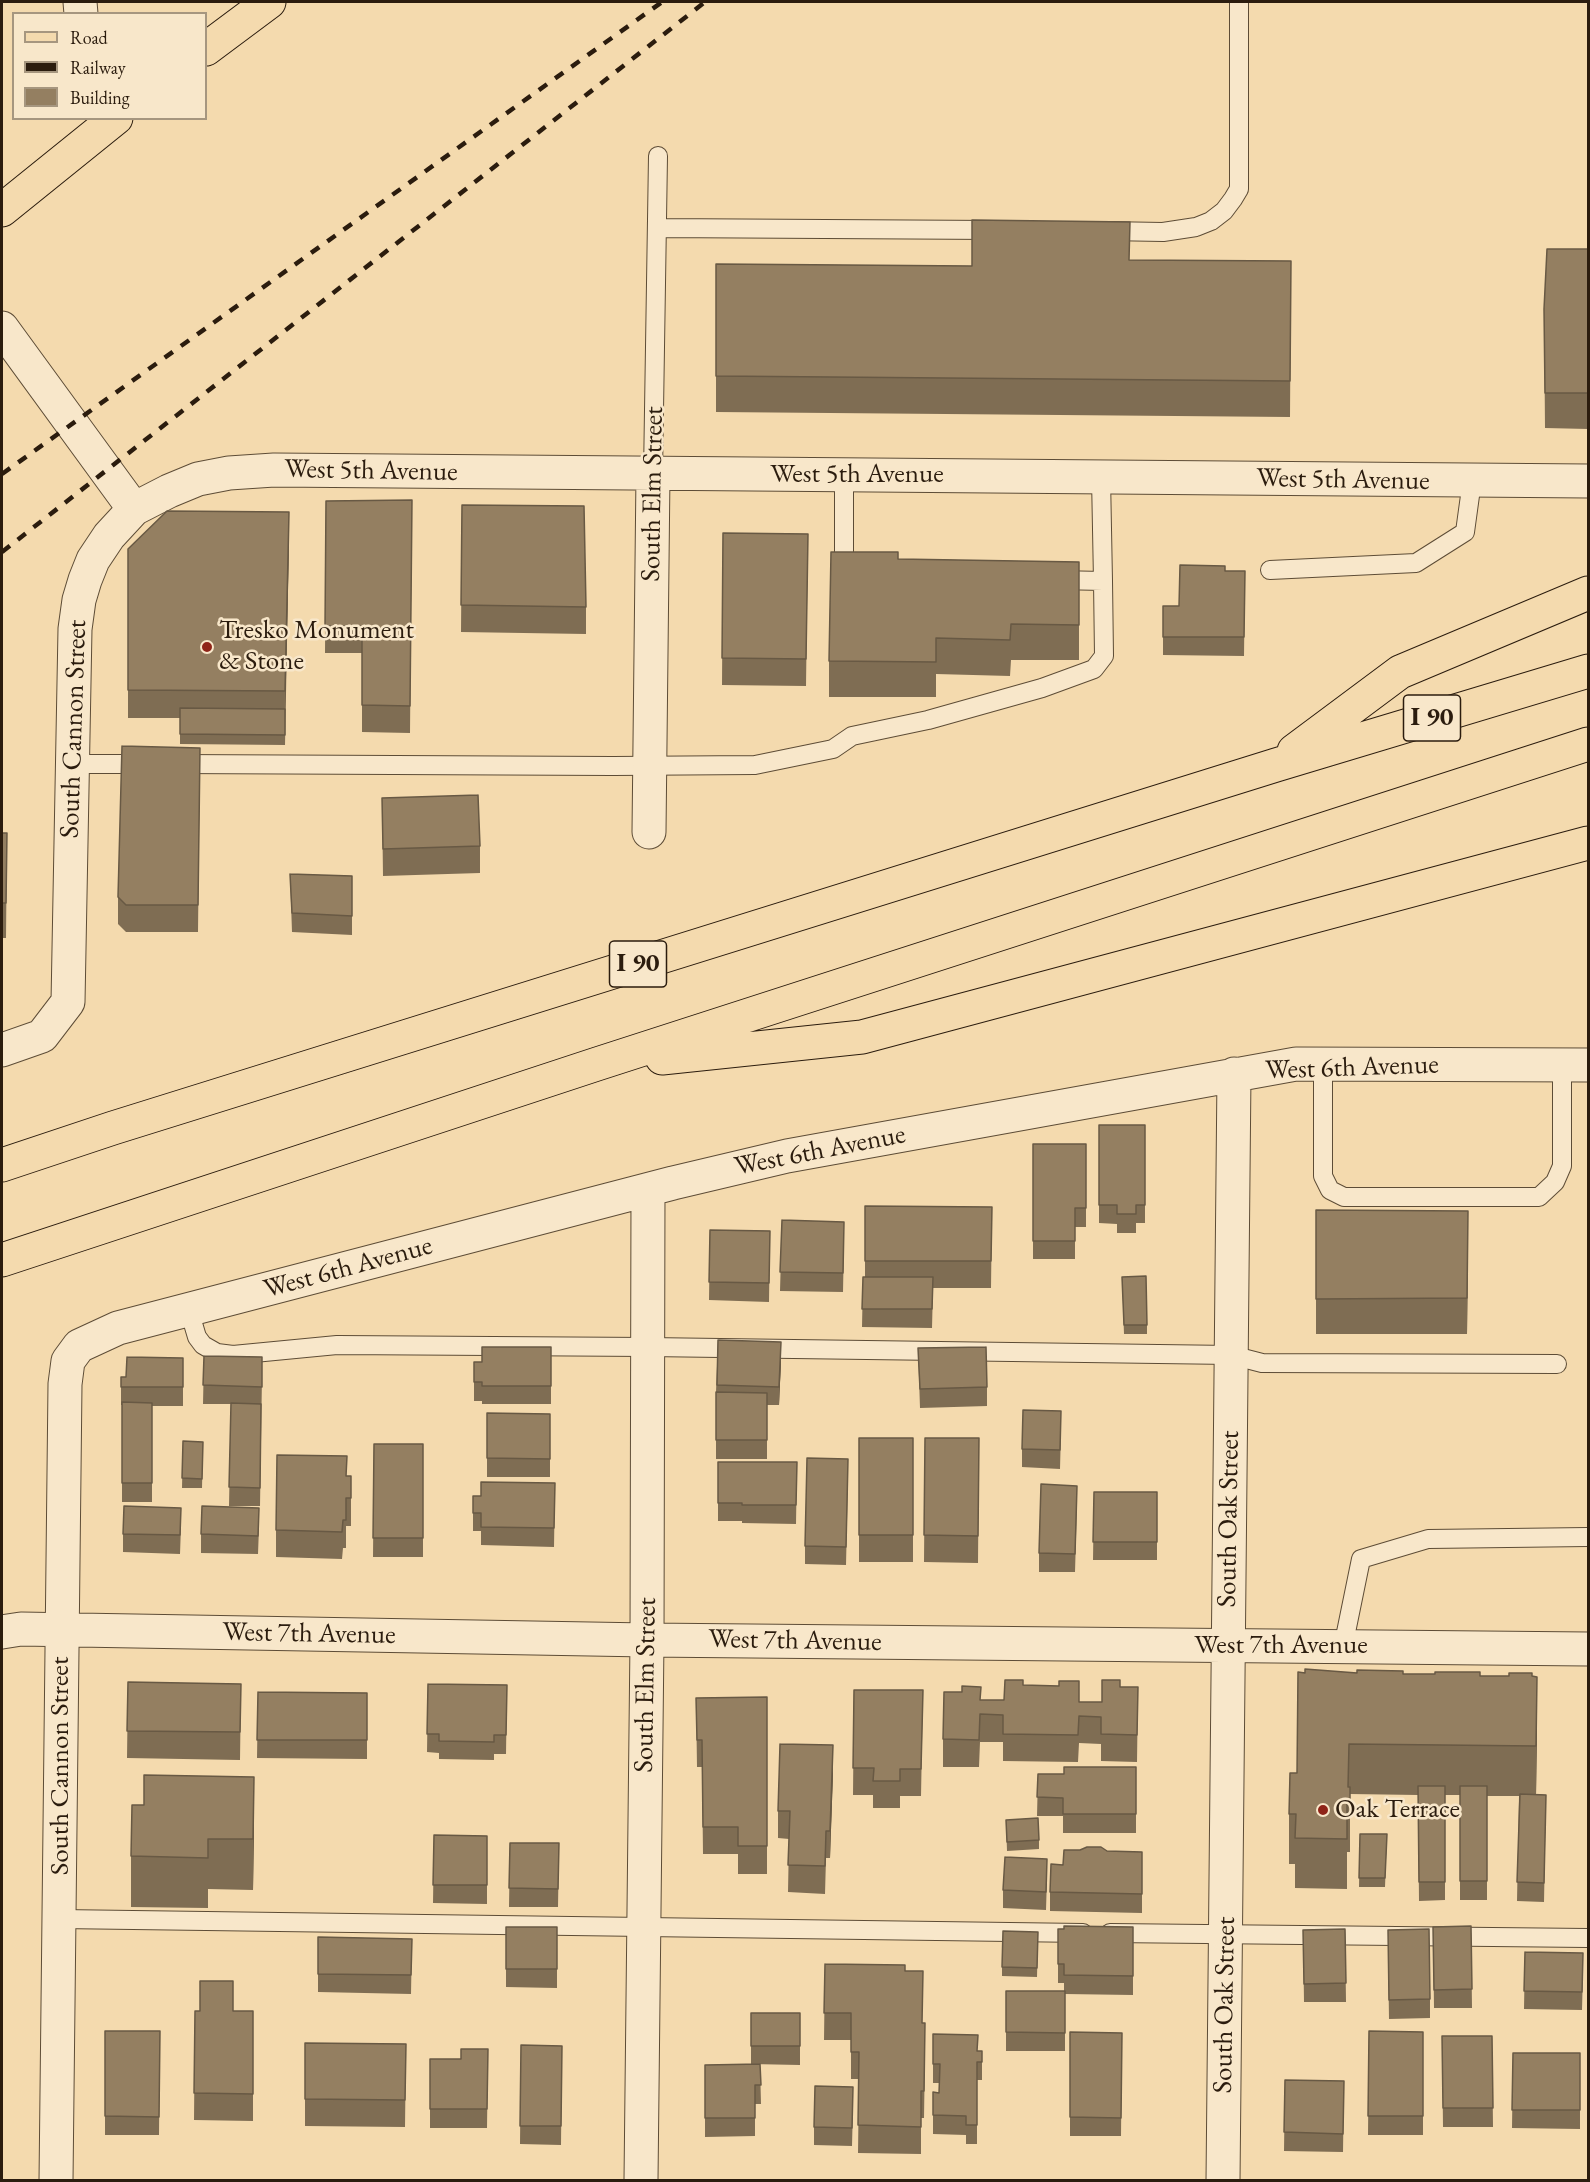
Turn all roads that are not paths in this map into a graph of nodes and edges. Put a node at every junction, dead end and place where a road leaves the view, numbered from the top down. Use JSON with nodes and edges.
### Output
{"nodes":[{"id":1,"x":268,"y":2,"type":"edge"},
{"id":2,"x":1239,"y":2,"type":"edge"},
{"id":3,"x":207,"y":48,"type":"edge"},
{"id":4,"x":114,"y":120,"type":"edge"},
{"id":5,"x":658,"y":156,"type":"dead end"},
{"id":6,"x":2,"y":210,"type":"edge"},
{"id":7,"x":657,"y":228,"type":"junction"},
{"id":8,"x":1010,"y":230,"type":"edge"},
{"id":9,"x":1092,"y":231,"type":"edge"},
{"id":10,"x":2,"y":328,"type":"edge"},
{"id":11,"x":653,"y":474,"type":"junction"},
{"id":12,"x":844,"y":475,"type":"junction"},
{"id":13,"x":1101,"y":477,"type":"junction"},
{"id":14,"x":1472,"y":481,"type":"junction"},
{"id":15,"x":1588,"y":481,"type":"edge"},
{"id":16,"x":134,"y":509,"type":"junction"},
{"id":17,"x":1270,"y":570,"type":"dead end"},
{"id":18,"x":870,"y":576,"type":"edge"},
{"id":19,"x":1045,"y":580,"type":"edge"},
{"id":20,"x":1103,"y":581,"type":"junction"},
{"id":21,"x":1588,"y":592,"type":"edge"},
{"id":22,"x":1588,"y":671,"type":"edge"},
{"id":23,"x":1588,"y":744,"type":"edge"},
{"id":24,"x":72,"y":764,"type":"junction"},
{"id":25,"x":1276,"y":765,"type":"junction"},
{"id":26,"x":649,"y":766,"type":"junction"},
{"id":27,"x":649,"y":832,"type":"dead end"},
{"id":28,"x":1588,"y":843,"type":"edge"},
{"id":29,"x":2,"y":1050,"type":"edge"},
{"id":30,"x":1323,"y":1063,"type":"junction"},
{"id":31,"x":597,"y":1064,"type":"junction"},
{"id":32,"x":1575,"y":1065,"type":"edge"},
{"id":33,"x":1234,"y":1074,"type":"junction"},
{"id":34,"x":2,"y":1165,"type":"edge"},
{"id":35,"x":648,"y":1190,"type":"junction"},
{"id":36,"x":2,"y":1260,"type":"edge"},
{"id":37,"x":189,"y":1310,"type":"junction"},
{"id":38,"x":648,"y":1347,"type":"junction"},
{"id":39,"x":72,"y":1354,"type":"joint"},
{"id":40,"x":1231,"y":1355,"type":"junction"},
{"id":41,"x":1557,"y":1364,"type":"dead end"},
{"id":42,"x":1588,"y":1537,"type":"edge"},
{"id":43,"x":62,"y":1630,"type":"junction"},
{"id":44,"x":2,"y":1632,"type":"edge"},
{"id":45,"x":647,"y":1640,"type":"junction"},
{"id":46,"x":1228,"y":1646,"type":"junction"},
{"id":47,"x":1343,"y":1647,"type":"junction"},
{"id":48,"x":1588,"y":1649,"type":"edge"},
{"id":49,"x":60,"y":1918,"type":"junction"},
{"id":50,"x":644,"y":1926,"type":"junction"},
{"id":51,"x":1226,"y":1935,"type":"junction"},
{"id":52,"x":1588,"y":1938,"type":"edge"},
{"id":53,"x":56,"y":2181,"type":"edge"},
{"id":54,"x":641,"y":2181,"type":"edge"},
{"id":55,"x":1223,"y":2181,"type":"edge"}],
"edges":[{"from":1,"to":3,"type":"main road"},
{"from":2,"to":9,"type":"lane"},
{"from":4,"to":6,"type":"main road"},
{"from":5,"to":7,"type":"lane","name":"South Elm Street"},
{"from":7,"to":8,"type":"lane"},
{"from":7,"to":11,"type":"lane","name":"South Elm Street"},
{"from":10,"to":16,"type":"street"},
{"from":11,"to":12,"type":"street","name":"West 5th Avenue"},
{"from":11,"to":16,"type":"street","name":"West 5th Avenue"},
{"from":11,"to":26,"type":"street","name":"South Elm Street"},
{"from":12,"to":13,"type":"street","name":"West 5th Avenue"},
{"from":12,"to":18,"type":"lane"},
{"from":13,"to":14,"type":"street","name":"West 5th Avenue"},
{"from":13,"to":20,"type":"lane"},
{"from":14,"to":15,"type":"street","name":"West 5th Avenue"},
{"from":14,"to":17,"type":"lane"},
{"from":16,"to":24,"type":"street","name":"South Cannon Street"},
{"from":19,"to":20,"type":"lane"},
{"from":20,"to":26,"type":"lane"},
{"from":21,"to":25,"type":"main road"},
{"from":22,"to":25,"type":"main road","number":"I 90"},
{"from":23,"to":31,"type":"main road"},
{"from":24,"to":26,"type":"lane"},
{"from":24,"to":29,"type":"street","name":"South Cannon Street"},
{"from":25,"to":34,"type":"main road","number":"I 90"},
{"from":26,"to":27,"type":"street","name":"South Elm Street"},
{"from":28,"to":31,"type":"main road"},
{"from":30,"to":32,"type":"street","name":"West 6th Avenue"},
{"from":30,"to":32,"type":"lane"},
{"from":30,"to":33,"type":"street","name":"West 6th Avenue"},
{"from":31,"to":36,"type":"main road"},
{"from":33,"to":35,"type":"street","name":"West 6th Avenue"},
{"from":33,"to":40,"type":"street","name":"South Oak Street"},
{"from":35,"to":37,"type":"street","name":"West 6th Avenue"},
{"from":35,"to":38,"type":"street","name":"South Elm Street"},
{"from":37,"to":38,"type":"lane"},
{"from":37,"to":39,"type":"street","name":"West 6th Avenue"},
{"from":38,"to":40,"type":"lane"},
{"from":38,"to":45,"type":"street","name":"South Elm Street"},
{"from":39,"to":43,"type":"street","name":"South Cannon Street"},
{"from":40,"to":41,"type":"lane"},
{"from":40,"to":46,"type":"street","name":"South Oak Street"},
{"from":42,"to":47,"type":"lane"},
{"from":43,"to":44,"type":"street","name":"West 7th Avenue"},
{"from":43,"to":45,"type":"street","name":"West 7th Avenue"},
{"from":43,"to":49,"type":"street","name":"South Cannon Street"},
{"from":45,"to":46,"type":"street","name":"West 7th Avenue"},
{"from":45,"to":50,"type":"street","name":"South Elm Street"},
{"from":46,"to":47,"type":"street","name":"West 7th Avenue"},
{"from":46,"to":51,"type":"street","name":"South Oak Street"},
{"from":47,"to":48,"type":"street","name":"West 7th Avenue"},
{"from":49,"to":50,"type":"lane"},
{"from":49,"to":53,"type":"street","name":"South Cannon Street"},
{"from":50,"to":51,"type":"lane"},
{"from":50,"to":54,"type":"street","name":"South Elm Street"},
{"from":51,"to":52,"type":"lane"},
{"from":51,"to":55,"type":"street","name":"South Oak Street"}]}
